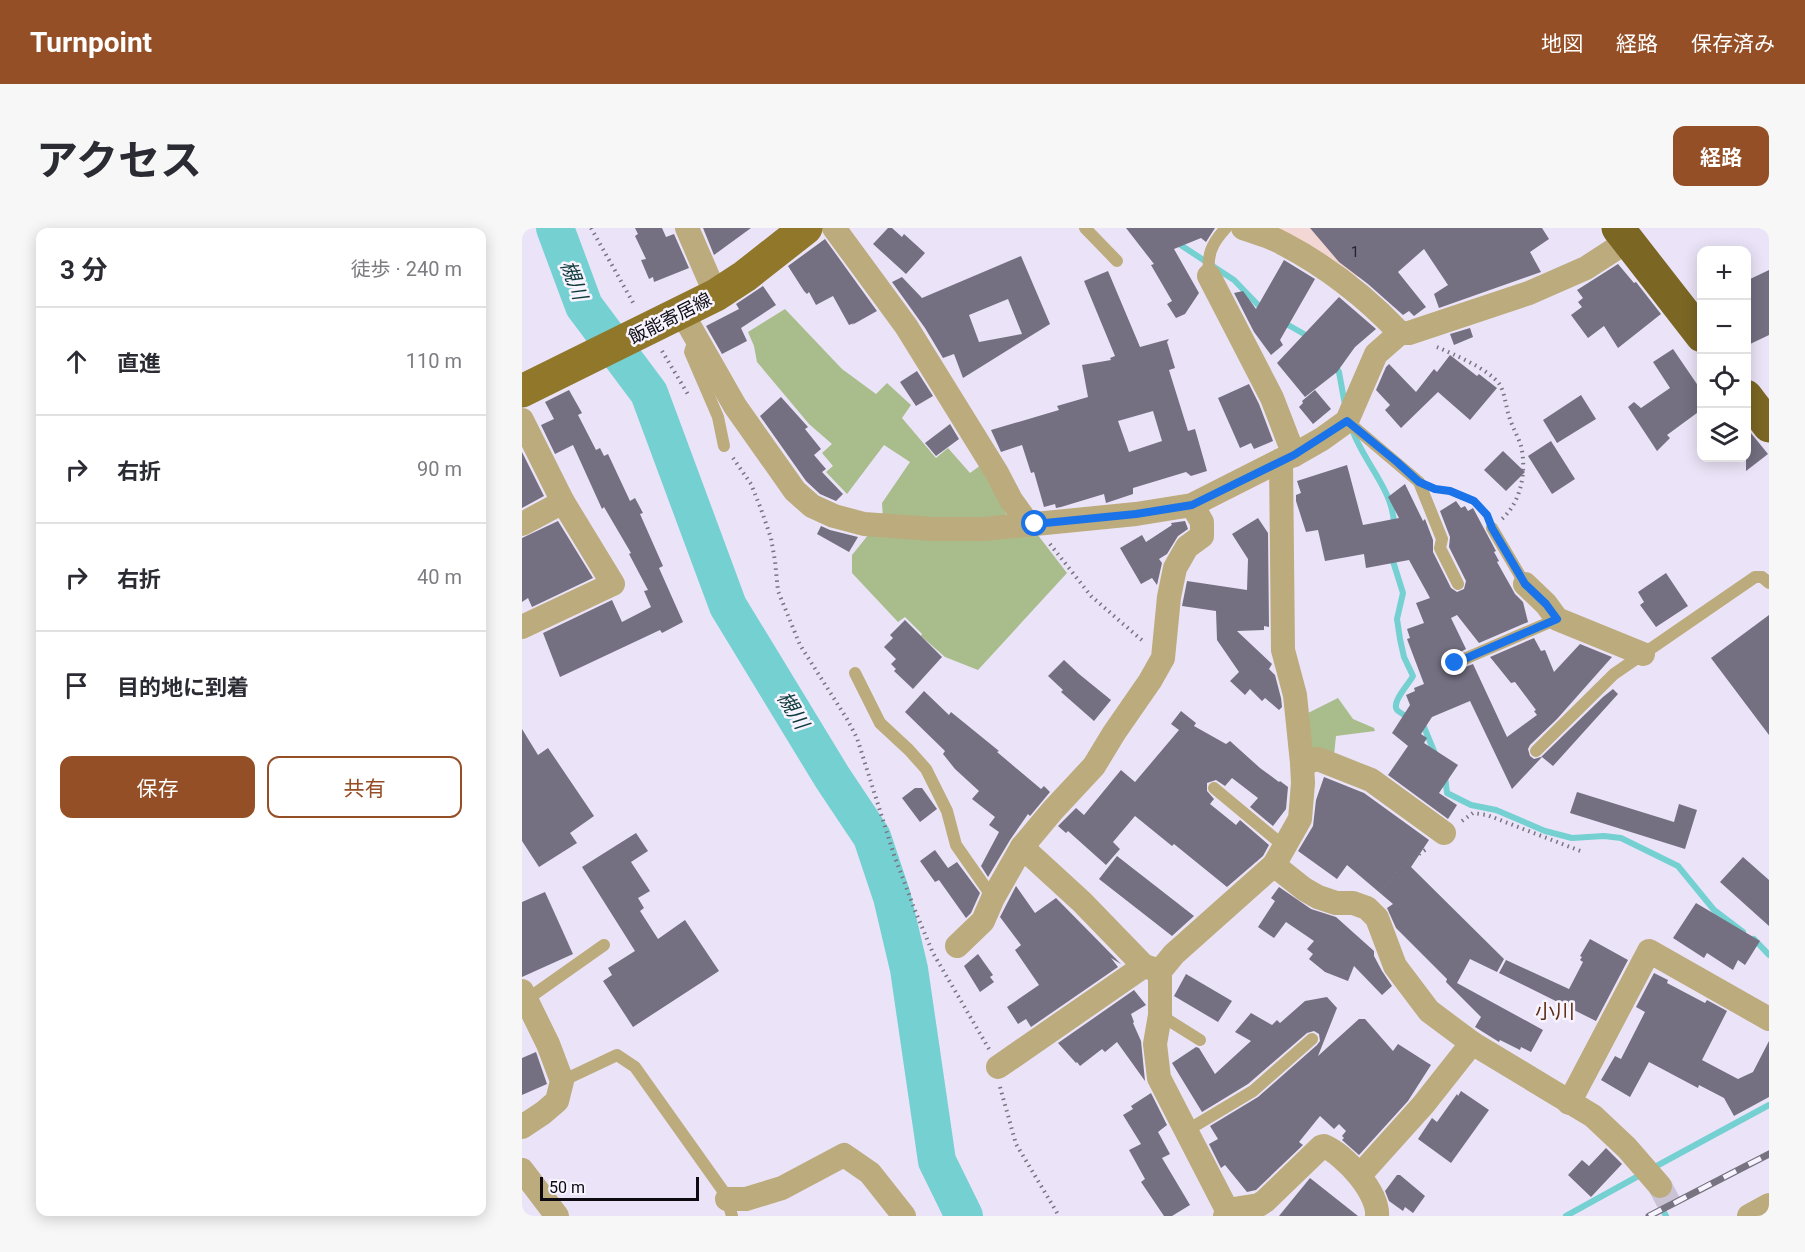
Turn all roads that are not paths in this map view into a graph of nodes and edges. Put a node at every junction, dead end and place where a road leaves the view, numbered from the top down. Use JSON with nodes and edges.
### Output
{"nodes":[{"id":1,"x":687,"y":228,"type":"edge"},
{"id":2,"x":806,"y":228,"type":"edge"},
{"id":3,"x":834,"y":228,"type":"edge"},
{"id":4,"x":1085,"y":228,"type":"edge"},
{"id":5,"x":1226,"y":228,"type":"edge"},
{"id":6,"x":1243,"y":228,"type":"edge"},
{"id":7,"x":1624,"y":234,"type":"edge"},
{"id":8,"x":1117,"y":261,"type":"dead end"},
{"id":9,"x":1209,"y":276,"type":"joint"},
{"id":10,"x":716,"y":295,"type":"junction"},
{"id":11,"x":668,"y":327,"type":"junction"},
{"id":12,"x":1697,"y":331,"type":"edge"},
{"id":13,"x":1404,"y":333,"type":"junction"},
{"id":14,"x":522,"y":391,"type":"edge"},
{"id":15,"x":1751,"y":403,"type":"edge"},
{"id":16,"x":522,"y":420,"type":"edge"},
{"id":17,"x":1347,"y":421,"type":"junction"},
{"id":18,"x":1769,"y":426,"type":"edge"},
{"id":19,"x":724,"y":446,"type":"road end"},
{"id":20,"x":1288,"y":458,"type":"junction"},
{"id":21,"x":563,"y":501,"type":"junction"},
{"id":22,"x":1192,"y":505,"type":"junction"},
{"id":23,"x":522,"y":524,"type":"edge"},
{"id":24,"x":1032,"y":524,"type":"junction"},
{"id":25,"x":1492,"y":528,"type":"road end"},
{"id":26,"x":1769,"y":583,"type":"edge"},
{"id":27,"x":1458,"y":584,"type":"dead end"},
{"id":28,"x":1525,"y":584,"type":"joint"},
{"id":29,"x":1557,"y":619,"type":"junction"},
{"id":30,"x":522,"y":627,"type":"edge"},
{"id":31,"x":1643,"y":654,"type":"junction"},
{"id":32,"x":1455,"y":663,"type":"dead end"},
{"id":33,"x":855,"y":673,"type":"dead end"},
{"id":34,"x":1536,"y":751,"type":"dead end"},
{"id":35,"x":1302,"y":763,"type":"junction"},
{"id":36,"x":1214,"y":788,"type":"dead end"},
{"id":37,"x":1444,"y":833,"type":"road end"},
{"id":38,"x":1022,"y":847,"type":"junction"},
{"id":39,"x":1279,"y":856,"type":"junction"},
{"id":40,"x":993,"y":897,"type":"junction"},
{"id":41,"x":604,"y":945,"type":"dead end"},
{"id":42,"x":957,"y":946,"type":"dead end"},
{"id":43,"x":1152,"y":969,"type":"junction"},
{"id":44,"x":524,"y":995,"type":"edge"},
{"id":45,"x":1160,"y":1015,"type":"junction"},
{"id":46,"x":1769,"y":1019,"type":"edge"},
{"id":47,"x":1312,"y":1039,"type":"dead end"},
{"id":48,"x":1200,"y":1040,"type":"dead end"},
{"id":49,"x":1472,"y":1043,"type":"junction"},
{"id":50,"x":998,"y":1067,"type":"road end"},
{"id":51,"x":562,"y":1081,"type":"junction"},
{"id":52,"x":1569,"y":1103,"type":"junction"},
{"id":53,"x":522,"y":1127,"type":"edge"},
{"id":54,"x":1186,"y":1131,"type":"junction"},
{"id":55,"x":522,"y":1170,"type":"edge"},
{"id":56,"x":1360,"y":1175,"type":"junction"},
{"id":57,"x":1660,"y":1185,"type":"tunnel mouth"},
{"id":58,"x":1769,"y":1205,"type":"edge"},
{"id":59,"x":730,"y":1207,"type":"edge"},
{"id":60,"x":1226,"y":1213,"type":"edge"},
{"id":61,"x":557,"y":1216,"type":"edge"},
{"id":62,"x":904,"y":1216,"type":"edge"},
{"id":63,"x":1377,"y":1216,"type":"edge"},
{"id":64,"x":1749,"y":1216,"type":"edge"}],
"edges":[{"from":1,"to":10,"type":"street"},
{"from":2,"to":10,"type":"main road","name":"飯能寄居線"},
{"from":3,"to":24,"type":"street"},
{"from":4,"to":8,"type":"lane"},
{"from":5,"to":9,"type":"lane"},
{"from":6,"to":13,"type":"street"},
{"from":7,"to":12,"type":"highway"},
{"from":7,"to":13,"type":"street"},
{"from":9,"to":20,"type":"street"},
{"from":10,"to":11,"type":"main road","name":"飯能寄居線"},
{"from":11,"to":14,"type":"main road","name":"飯能寄居線"},
{"from":11,"to":19,"type":"lane"},
{"from":11,"to":24,"type":"street"},
{"from":13,"to":17,"type":"street"},
{"from":15,"to":18,"type":"highway"},
{"from":16,"to":21,"type":"street"},
{"from":17,"to":20,"type":"street"},
{"from":17,"to":27,"type":"lane"},
{"from":20,"to":22,"type":"street"},
{"from":20,"to":35,"type":"street"},
{"from":21,"to":23,"type":"street"},
{"from":21,"to":30,"type":"street"},
{"from":22,"to":24,"type":"street"},
{"from":22,"to":38,"type":"street"},
{"from":25,"to":28,"type":"lane"},
{"from":26,"to":31,"type":"lane"},
{"from":28,"to":29,"type":"street"},
{"from":29,"to":31,"type":"street"},
{"from":29,"to":32,"type":"lane"},
{"from":31,"to":34,"type":"lane"},
{"from":33,"to":40,"type":"lane"},
{"from":35,"to":37,"type":"street"},
{"from":35,"to":39,"type":"street"},
{"from":36,"to":39,"type":"lane"},
{"from":38,"to":40,"type":"street"},
{"from":38,"to":43,"type":"street"},
{"from":39,"to":43,"type":"street"},
{"from":39,"to":49,"type":"street"},
{"from":40,"to":42,"type":"street"},
{"from":41,"to":44,"type":"lane"},
{"from":43,"to":45,"type":"street"},
{"from":43,"to":50,"type":"street"},
{"from":44,"to":51,"type":"street"},
{"from":45,"to":48,"type":"lane"},
{"from":45,"to":54,"type":"street"},
{"from":46,"to":52,"type":"street"},
{"from":47,"to":54,"type":"lane"},
{"from":49,"to":52,"type":"street"},
{"from":49,"to":56,"type":"street"},
{"from":51,"to":53,"type":"street"},
{"from":51,"to":59,"type":"lane"},
{"from":52,"to":57,"type":"street"},
{"from":54,"to":60,"type":"street"},
{"from":55,"to":61,"type":"street"},
{"from":56,"to":60,"type":"street"},
{"from":56,"to":63,"type":"street"},
{"from":58,"to":64,"type":"street"},
{"from":59,"to":62,"type":"street"}]}
